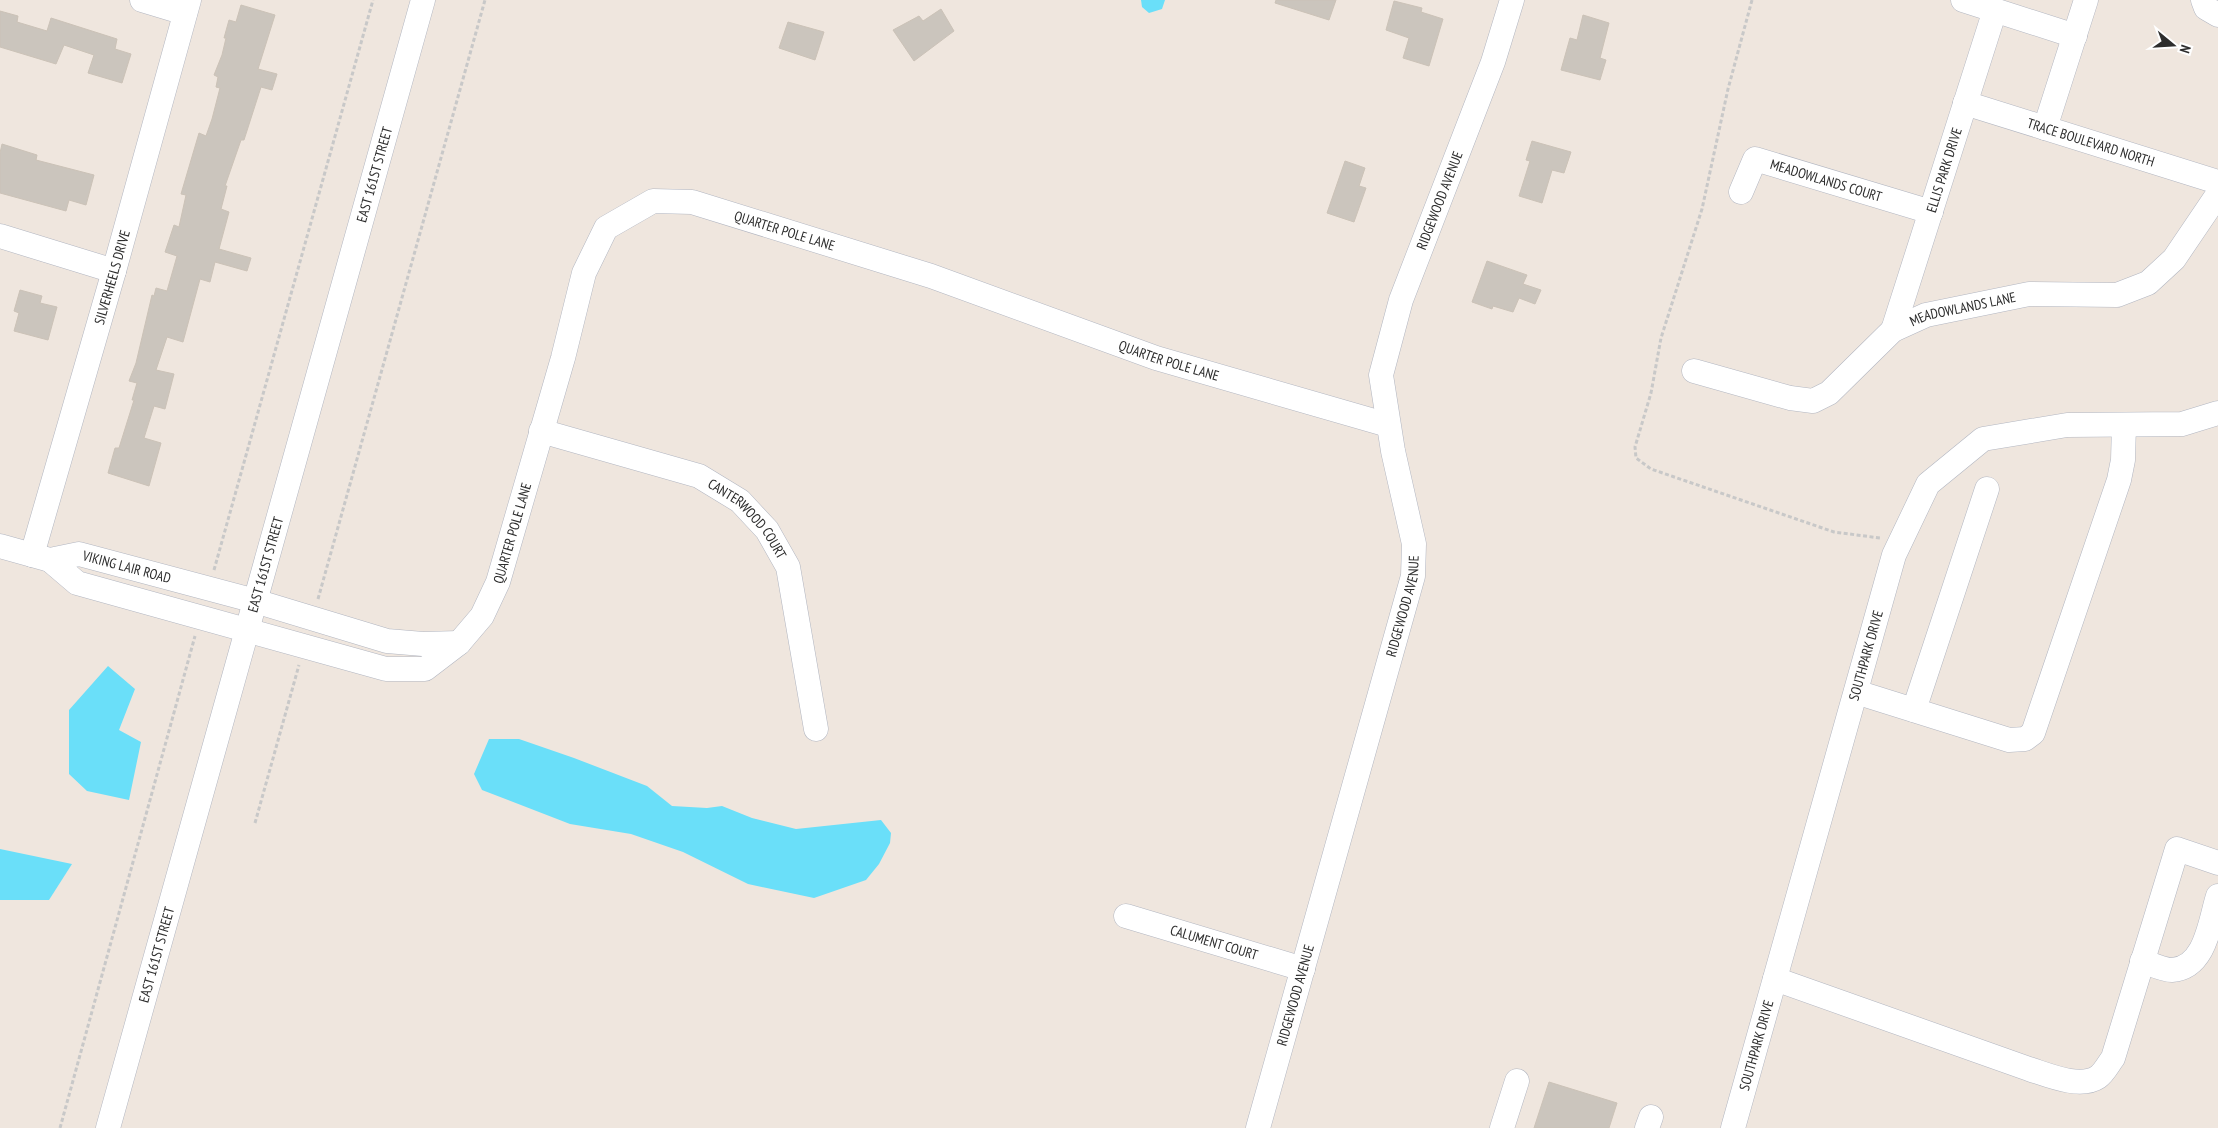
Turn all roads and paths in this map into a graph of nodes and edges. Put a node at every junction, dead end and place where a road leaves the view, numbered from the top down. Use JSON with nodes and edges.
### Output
{"nodes":[{"id":1,"x":142,"y":0,"type":"edge"},
{"id":2,"x":373,"y":0,"type":"edge"},
{"id":3,"x":423,"y":0,"type":"edge"},
{"id":4,"x":485,"y":0,"type":"edge"},
{"id":5,"x":1512,"y":0,"type":"edge"},
{"id":6,"x":1752,"y":0,"type":"edge"},
{"id":7,"x":1963,"y":0,"type":"edge"},
{"id":8,"x":2086,"y":0,"type":"edge"},
{"id":9,"x":2202,"y":0,"type":"edge"},
{"id":10,"x":187,"y":6,"type":"edge"},
{"id":11,"x":1995,"y":10,"type":"junction"},
{"id":12,"x":2218,"y":15,"type":"edge"},
{"id":13,"x":2075,"y":36,"type":"junction"},
{"id":14,"x":1965,"y":103,"type":"junction"},
{"id":15,"x":2045,"y":128,"type":"junction"},
{"id":16,"x":2218,"y":182,"type":"edge"},
{"id":17,"x":1741,"y":192,"type":"dead end"},
{"id":18,"x":2218,"y":194,"type":"edge"},
{"id":19,"x":1930,"y":212,"type":"junction"},
{"id":20,"x":0,"y":236,"type":"edge"},
{"id":21,"x":114,"y":271,"type":"junction"},
{"id":22,"x":1893,"y":330,"type":"junction"},
{"id":23,"x":1694,"y":371,"type":"dead end"},
{"id":24,"x":2218,"y":413,"type":"edge"},
{"id":25,"x":1388,"y":425,"type":"junction"},
{"id":26,"x":2124,"y":425,"type":"junction"},
{"id":27,"x":541,"y":431,"type":"junction"},
{"id":28,"x":1987,"y":488,"type":"dead end"},
{"id":29,"x":1900,"y":542,"type":"junction"},
{"id":30,"x":0,"y":546,"type":"edge"},
{"id":31,"x":41,"y":557,"type":"junction"},
{"id":32,"x":209,"y":589,"type":"junction"},
{"id":33,"x":255,"y":601,"type":"junction"},
{"id":34,"x":200,"y":619,"type":"junction"},
{"id":35,"x":312,"y":619,"type":"junction"},
{"id":36,"x":246,"y":632,"type":"junction"},
{"id":37,"x":459,"y":642,"type":"junction"},
{"id":38,"x":304,"y":647,"type":"junction"},
{"id":39,"x":1856,"y":692,"type":"junction"},
{"id":40,"x":1914,"y":710,"type":"junction"},
{"id":41,"x":816,"y":729,"type":"dead end"},
{"id":42,"x":255,"y":823,"type":"dead end"},
{"id":43,"x":2218,"y":863,"type":"edge"},
{"id":44,"x":2218,"y":896,"type":"edge"},
{"id":45,"x":1126,"y":916,"type":"dead end"},
{"id":46,"x":2142,"y":962,"type":"junction"},
{"id":47,"x":1302,"y":969,"type":"junction"},
{"id":48,"x":1775,"y":979,"type":"junction"},
{"id":49,"x":1517,"y":1081,"type":"dead end"},
{"id":50,"x":60,"y":1128,"type":"edge"},
{"id":51,"x":108,"y":1128,"type":"edge"},
{"id":52,"x":1258,"y":1128,"type":"edge"},
{"id":53,"x":1502,"y":1128,"type":"edge"},
{"id":54,"x":1733,"y":1128,"type":"edge"}],
"edges":[{"from":1,"to":10,"type":"street"},
{"from":2,"to":32,"type":"path"},
{"from":3,"to":33,"type":"street","name":"EAST 161ST STREET"},
{"from":4,"to":35,"type":"path"},
{"from":5,"to":25,"type":"street","name":"RIDGEWOOD AVENUE"},
{"from":6,"to":29,"type":"path"},
{"from":7,"to":11,"type":"street"},
{"from":8,"to":13,"type":"street"},
{"from":9,"to":12,"type":"street"},
{"from":10,"to":21,"type":"street","name":"SILVERHEELS DRIVE"},
{"from":11,"to":13,"type":"street"},
{"from":11,"to":14,"type":"street","name":"ELLIS PARK DRIVE"},
{"from":13,"to":15,"type":"street"},
{"from":14,"to":15,"type":"street","name":"TRACE BOULEVARD NORTH"},
{"from":14,"to":19,"type":"street","name":"ELLIS PARK DRIVE"},
{"from":15,"to":16,"type":"street","name":"TRACE BOULEVARD NORTH"},
{"from":17,"to":19,"type":"street","name":"MEADOWLANDS COURT"},
{"from":18,"to":22,"type":"street","name":"MEADOWLANDS LANE"},
{"from":19,"to":22,"type":"street","name":"ELLIS PARK DRIVE"},
{"from":20,"to":21,"type":"street"},
{"from":21,"to":31,"type":"street","name":"SILVERHEELS DRIVE"},
{"from":22,"to":23,"type":"street","name":"MEADOWLANDS LANE"},
{"from":24,"to":26,"type":"street","name":"SOUTHPARK DRIVE"},
{"from":25,"to":27,"type":"street","name":"QUARTER POLE LANE"},
{"from":25,"to":47,"type":"street","name":"RIDGEWOOD AVENUE"},
{"from":26,"to":29,"type":"street","name":"SOUTHPARK DRIVE"},
{"from":26,"to":40,"type":"street"},
{"from":27,"to":37,"type":"street","name":"QUARTER POLE LANE"},
{"from":27,"to":41,"type":"street","name":"CANTERWOOD COURT"},
{"from":28,"to":40,"type":"street"},
{"from":29,"to":39,"type":"street","name":"SOUTHPARK DRIVE"},
{"from":30,"to":31,"type":"street","name":"VIKING LAIR ROAD"},
{"from":31,"to":32,"type":"street","name":"VIKING LAIR ROAD"},
{"from":31,"to":34,"type":"street","name":"QUARTER POLE LANE"},
{"from":32,"to":33,"type":"street","name":"VIKING LAIR ROAD"},
{"from":33,"to":35,"type":"street"},
{"from":33,"to":36,"type":"street","name":"EAST 161ST STREET"},
{"from":34,"to":36,"type":"street","name":"QUARTER POLE LANE"},
{"from":34,"to":50,"type":"path"},
{"from":35,"to":37,"type":"street"},
{"from":36,"to":38,"type":"street","name":"QUARTER POLE LANE"},
{"from":36,"to":51,"type":"street","name":"EAST 161ST STREET"},
{"from":37,"to":38,"type":"street","name":"QUARTER POLE LANE"},
{"from":38,"to":42,"type":"path"},
{"from":39,"to":40,"type":"street"},
{"from":39,"to":48,"type":"street","name":"SOUTHPARK DRIVE"},
{"from":43,"to":46,"type":"street"},
{"from":44,"to":46,"type":"street"},
{"from":45,"to":47,"type":"street","name":"CALUMENT COURT"},
{"from":46,"to":48,"type":"street"},
{"from":47,"to":52,"type":"street","name":"RIDGEWOOD AVENUE"},
{"from":48,"to":54,"type":"street","name":"SOUTHPARK DRIVE"},
{"from":49,"to":53,"type":"street"}]}
